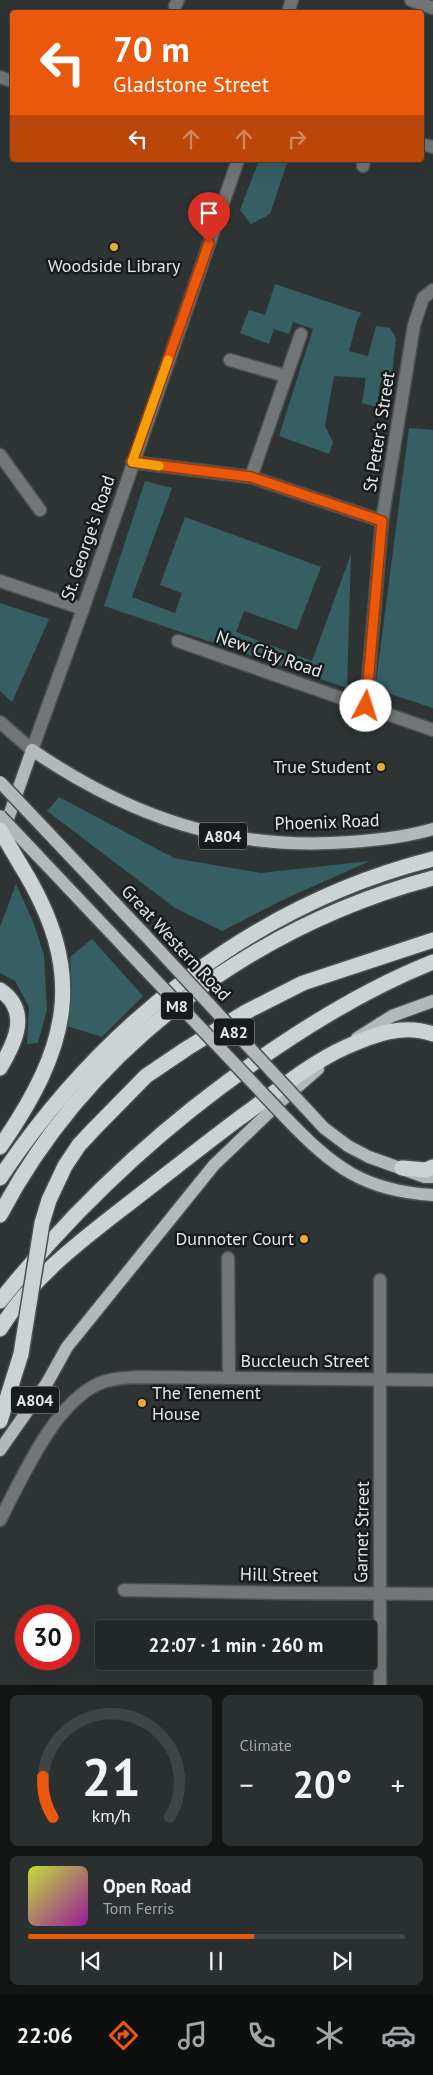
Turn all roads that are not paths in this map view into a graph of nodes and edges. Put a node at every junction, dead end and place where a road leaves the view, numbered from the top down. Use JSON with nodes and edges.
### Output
{"nodes":[{"id":1,"x":411,"y":0,"type":"edge"},
{"id":2,"x":433,"y":8,"type":"edge"},
{"id":3,"x":237,"y":162,"type":"edge"},
{"id":4,"x":433,"y":290,"type":"edge"},
{"id":5,"x":301,"y":334,"type":"dead end"},
{"id":6,"x":230,"y":360,"type":"dead end"},
{"id":7,"x":286,"y":376,"type":"junction"},
{"id":8,"x":0,"y":456,"type":"edge"},
{"id":9,"x":132,"y":462,"type":"junction"},
{"id":10,"x":251,"y":477,"type":"junction"},
{"id":11,"x":40,"y":510,"type":"dead end"},
{"id":12,"x":382,"y":521,"type":"junction"},
{"id":13,"x":0,"y":581,"type":"edge"},
{"id":14,"x":83,"y":609,"type":"junction"},
{"id":15,"x":178,"y":641,"type":"dead end"},
{"id":16,"x":366,"y":706,"type":"junction"},
{"id":17,"x":0,"y":722,"type":"edge"},
{"id":18,"x":433,"y":730,"type":"edge"},
{"id":19,"x":32,"y":750,"type":"junction"},
{"id":20,"x":0,"y":782,"type":"edge"},
{"id":21,"x":0,"y":816,"type":"edge"},
{"id":22,"x":433,"y":829,"type":"edge"},
{"id":23,"x":0,"y":830,"type":"edge"},
{"id":24,"x":0,"y":842,"type":"edge"},
{"id":25,"x":433,"y":859,"type":"edge"},
{"id":26,"x":427,"y":879,"type":"edge"},
{"id":27,"x":433,"y":940,"type":"edge"},
{"id":28,"x":433,"y":962,"type":"edge"},
{"id":29,"x":0,"y":990,"type":"edge"},
{"id":30,"x":433,"y":1001,"type":"edge"},
{"id":31,"x":433,"y":1034,"type":"edge"},
{"id":32,"x":344,"y":1048,"type":"junction"},
{"id":33,"x":0,"y":1068,"type":"edge"},
{"id":34,"x":0,"y":1147,"type":"edge"},
{"id":35,"x":433,"y":1167,"type":"edge"},
{"id":36,"x":402,"y":1168,"type":"junction"},
{"id":37,"x":433,"y":1177,"type":"edge"},
{"id":38,"x":0,"y":1178,"type":"edge"},
{"id":39,"x":433,"y":1195,"type":"edge"},
{"id":40,"x":0,"y":1215,"type":"edge"},
{"id":41,"x":228,"y":1258,"type":"dead end"},
{"id":42,"x":380,"y":1280,"type":"dead end"},
{"id":43,"x":0,"y":1301,"type":"edge"},
{"id":44,"x":0,"y":1328,"type":"edge"},
{"id":45,"x":229,"y":1378,"type":"junction"},
{"id":46,"x":381,"y":1379,"type":"junction"},
{"id":47,"x":433,"y":1380,"type":"edge"},
{"id":48,"x":0,"y":1422,"type":"edge"},
{"id":49,"x":0,"y":1450,"type":"edge"},
{"id":50,"x":0,"y":1520,"type":"edge"},
{"id":51,"x":124,"y":1590,"type":"dead end"},
{"id":52,"x":379,"y":1593,"type":"junction"},
{"id":53,"x":433,"y":1594,"type":"edge"},
{"id":54,"x":380,"y":1685,"type":"edge"}],
"edges":[{"from":1,"to":2,"type":"street"},
{"from":3,"to":9,"type":"street","name":"St. George's Road"},
{"from":4,"to":12,"type":"street","name":"St Peter's Street"},
{"from":5,"to":7,"type":"street"},
{"from":6,"to":7,"type":"street"},
{"from":7,"to":10,"type":"street"},
{"from":8,"to":11,"type":"street"},
{"from":9,"to":10,"type":"street"},
{"from":9,"to":14,"type":"street","name":"St. George's Road"},
{"from":10,"to":12,"type":"street"},
{"from":12,"to":16,"type":"street","name":"St Peter's Street"},
{"from":13,"to":14,"type":"street"},
{"from":14,"to":19,"type":"street","name":"St. George's Road"},
{"from":15,"to":16,"type":"street","name":"New City Road"},
{"from":16,"to":18,"type":"street","name":"New City Road"},
{"from":17,"to":19,"type":"street"},
{"from":19,"to":22,"type":"main road","name":"Phoenix Road","number":"A804"},
{"from":19,"to":24,"type":"main road","name":"St. George's Road"},
{"from":20,"to":36,"type":"main road","name":"Great Western Road","number":"A82","bridge":true},
{"from":21,"to":39,"type":"main road","number":"A82","bridge":true},
{"from":23,"to":34,"type":"highway","bridge":true},
{"from":25,"to":38,"type":"highway"},
{"from":26,"to":40,"type":"highway","number":"M8"},
{"from":27,"to":48,"type":"highway","bridge":true},
{"from":28,"to":43,"type":"highway"},
{"from":29,"to":33,"type":"highway"},
{"from":30,"to":32,"type":"main road","number":"A804"},
{"from":31,"to":32,"type":"highway"},
{"from":32,"to":44,"type":"highway"},
{"from":32,"to":49,"type":"main road","number":"A804"},
{"from":35,"to":36,"type":"highway"},
{"from":36,"to":37,"type":"main road","name":"Great Western Road","number":"A82"},
{"from":41,"to":45,"type":"street","name":"Buccleuch Street"},
{"from":42,"to":46,"type":"street","name":"Buccleuch Street"},
{"from":45,"to":46,"type":"street","name":"Buccleuch Street"},
{"from":45,"to":50,"type":"street","name":"Buccleuch Street"},
{"from":46,"to":47,"type":"street","name":"Buccleuch Street"},
{"from":46,"to":52,"type":"street","name":"Garnet Street"},
{"from":51,"to":52,"type":"street","name":"Hill Street"},
{"from":52,"to":53,"type":"street","name":"Hill Street"},
{"from":52,"to":54,"type":"street","name":"Garnet Street"}]}
